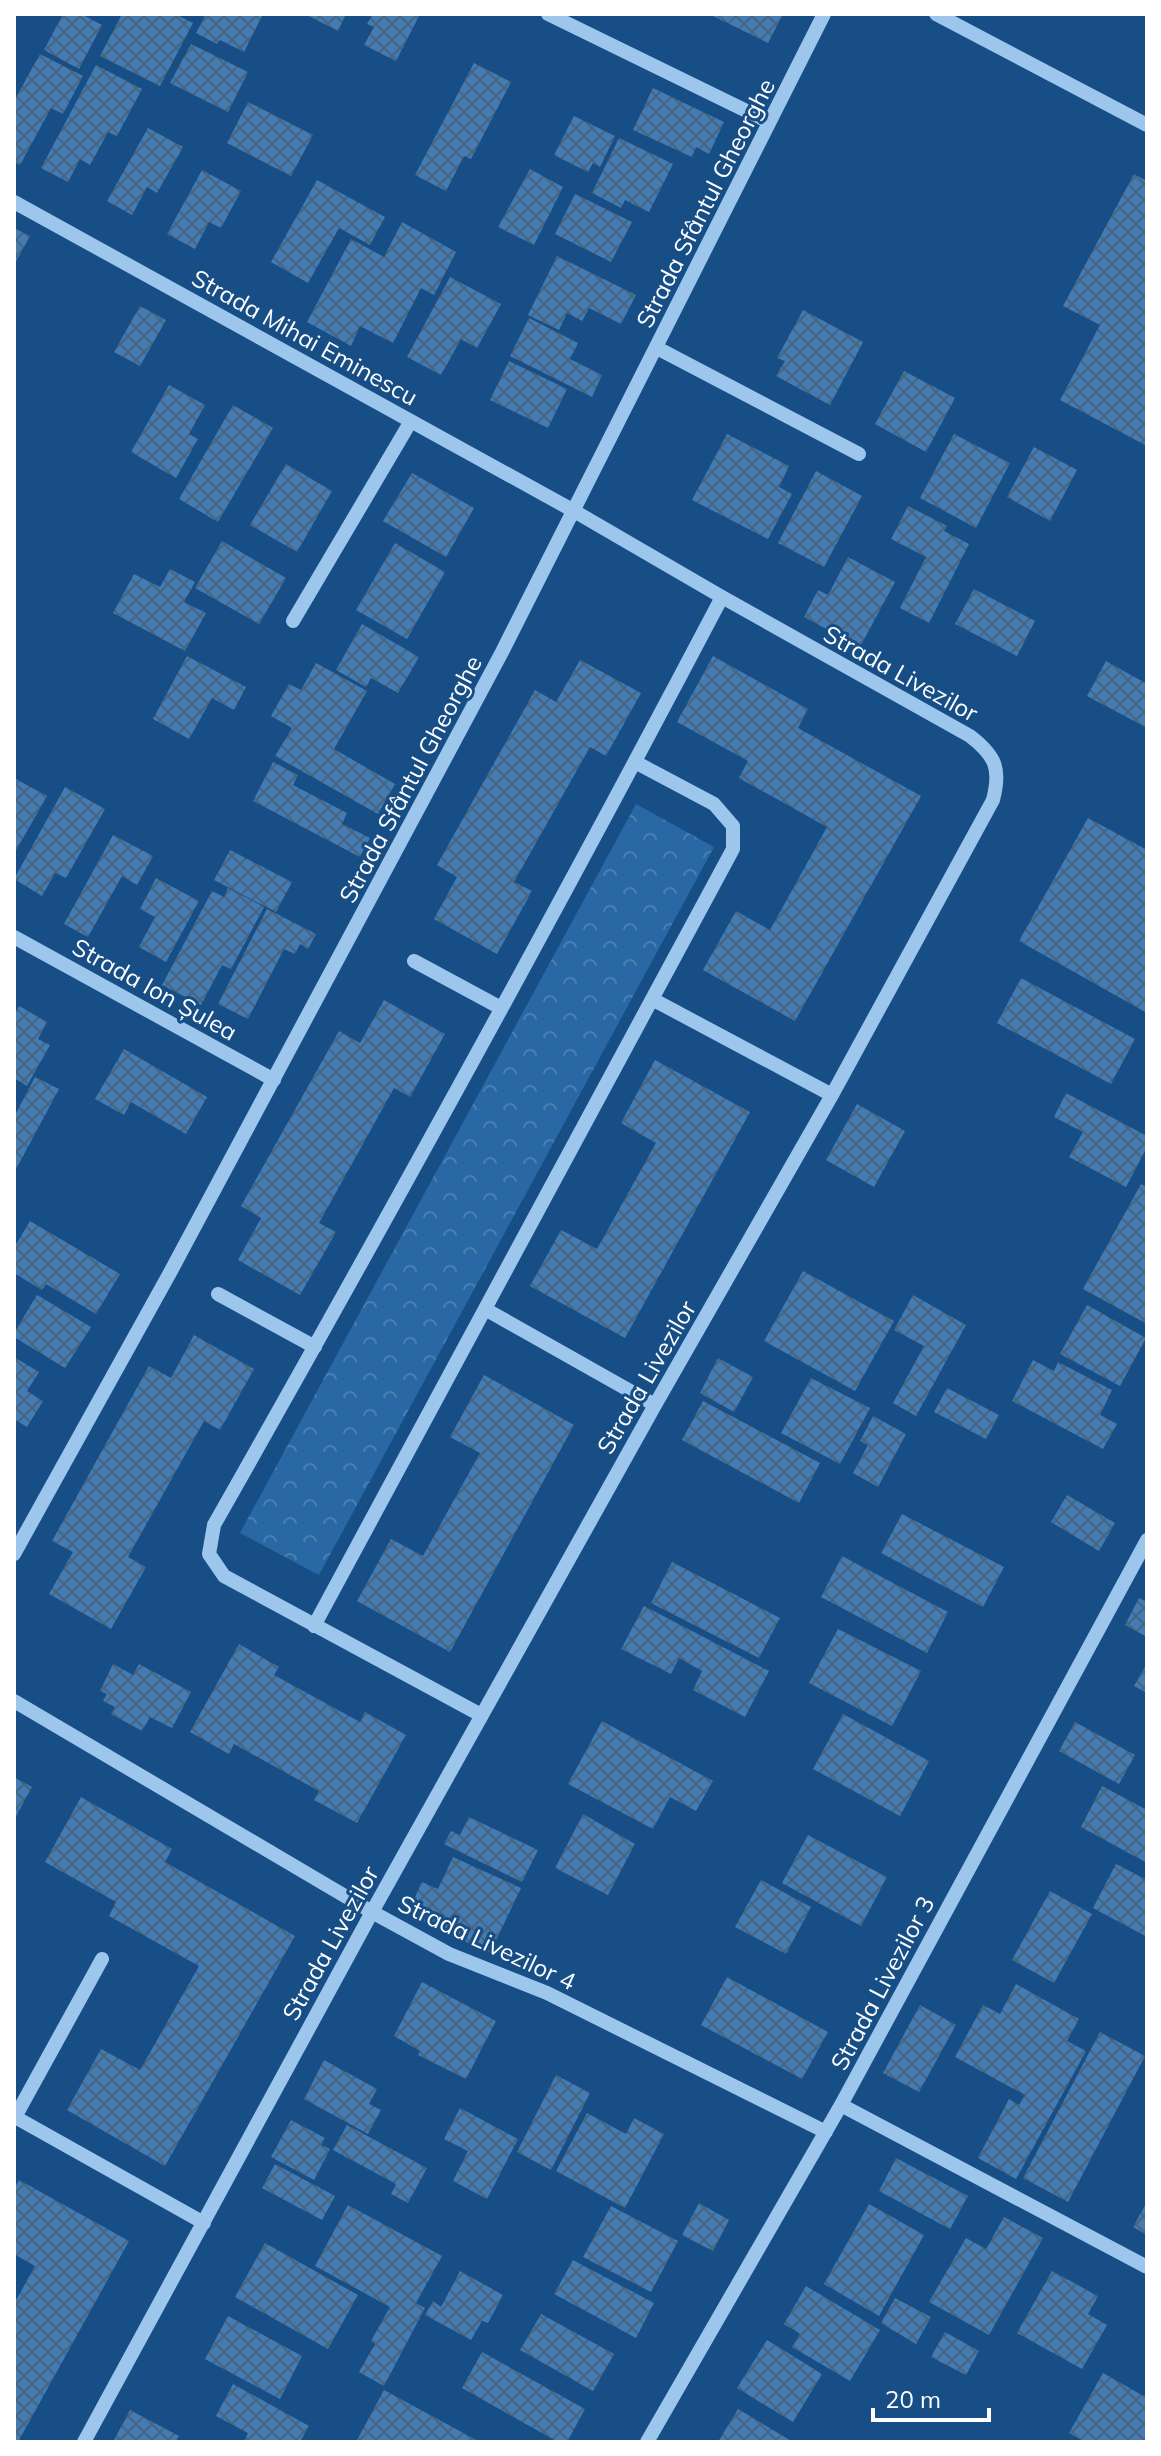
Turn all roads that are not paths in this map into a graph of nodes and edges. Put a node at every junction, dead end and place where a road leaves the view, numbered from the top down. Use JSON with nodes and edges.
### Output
{"nodes":[{"id":1,"x":548,"y":14,"type":"edge"},
{"id":2,"x":824,"y":14,"type":"edge"},
{"id":3,"x":936,"y":14,"type":"edge"},
{"id":4,"x":769,"y":122,"type":"junction"},
{"id":5,"x":1147,"y":125,"type":"edge"},
{"id":6,"x":14,"y":202,"type":"edge"},
{"id":7,"x":657,"y":348,"type":"junction"},
{"id":8,"x":411,"y":421,"type":"junction"},
{"id":9,"x":859,"y":454,"type":"dead end"},
{"id":10,"x":574,"y":511,"type":"junction"},
{"id":11,"x":722,"y":597,"type":"junction"},
{"id":12,"x":293,"y":621,"type":"dead end"},
{"id":13,"x":635,"y":762,"type":"junction"},
{"id":14,"x":14,"y":937,"type":"edge"},
{"id":15,"x":414,"y":961,"type":"dead end"},
{"id":16,"x":652,"y":999,"type":"junction"},
{"id":17,"x":501,"y":1008,"type":"junction"},
{"id":18,"x":274,"y":1080,"type":"junction"},
{"id":19,"x":832,"y":1095,"type":"junction"},
{"id":20,"x":218,"y":1294,"type":"dead end"},
{"id":21,"x":485,"y":1309,"type":"junction"},
{"id":22,"x":315,"y":1347,"type":"junction"},
{"id":23,"x":655,"y":1405,"type":"junction"},
{"id":24,"x":1147,"y":1540,"type":"edge"},
{"id":25,"x":14,"y":1554,"type":"edge"},
{"id":26,"x":314,"y":1626,"type":"junction"},
{"id":27,"x":14,"y":1701,"type":"edge"},
{"id":28,"x":481,"y":1715,"type":"junction"},
{"id":29,"x":372,"y":1912,"type":"junction"},
{"id":30,"x":102,"y":1959,"type":"dead end"},
{"id":31,"x":841,"y":2105,"type":"junction"},
{"id":32,"x":15,"y":2118,"type":"edge"},
{"id":33,"x":826,"y":2132,"type":"junction"},
{"id":34,"x":204,"y":2223,"type":"junction"},
{"id":35,"x":1147,"y":2267,"type":"edge"},
{"id":36,"x":84,"y":2442,"type":"edge"},
{"id":37,"x":647,"y":2442,"type":"edge"}],
"edges":[{"from":1,"to":4,"type":"street"},
{"from":2,"to":4,"type":"street","name":"Strada Sfântul Gheorghe"},
{"from":3,"to":5,"type":"street"},
{"from":4,"to":7,"type":"street","name":"Strada Sfântul Gheorghe"},
{"from":6,"to":8,"type":"street","name":"Strada Mihai Eminescu"},
{"from":7,"to":9,"type":"street"},
{"from":7,"to":10,"type":"street","name":"Strada Sfântul Gheorghe"},
{"from":8,"to":10,"type":"street","name":"Strada Mihai Eminescu"},
{"from":8,"to":12,"type":"street"},
{"from":10,"to":11,"type":"street","name":"Strada Livezilor"},
{"from":10,"to":18,"type":"street","name":"Strada Sfântul Gheorghe"},
{"from":11,"to":13,"type":"street"},
{"from":11,"to":19,"type":"street","name":"Strada Livezilor"},
{"from":13,"to":16,"type":"street"},
{"from":13,"to":17,"type":"street"},
{"from":14,"to":18,"type":"street","name":"Strada Ion Șulea"},
{"from":15,"to":17,"type":"street"},
{"from":16,"to":19,"type":"street"},
{"from":16,"to":21,"type":"street"},
{"from":17,"to":22,"type":"street"},
{"from":18,"to":25,"type":"street","name":"Strada Sfântul Gheorghe"},
{"from":19,"to":23,"type":"street","name":"Strada Livezilor"},
{"from":20,"to":22,"type":"street"},
{"from":21,"to":23,"type":"street"},
{"from":21,"to":26,"type":"street"},
{"from":22,"to":26,"type":"street"},
{"from":23,"to":28,"type":"street","name":"Strada Livezilor"},
{"from":24,"to":31,"type":"street","name":"Strada Livezilor 3"},
{"from":26,"to":28,"type":"street"},
{"from":27,"to":29,"type":"street","name":"Strada Livezilor 4"},
{"from":28,"to":29,"type":"street","name":"Strada Livezilor"},
{"from":29,"to":33,"type":"street","name":"Strada Livezilor 4"},
{"from":29,"to":34,"type":"street","name":"Strada Livezilor"},
{"from":30,"to":32,"type":"street"},
{"from":31,"to":33,"type":"street","name":"Strada Livezilor 3"},
{"from":31,"to":35,"type":"street"},
{"from":32,"to":34,"type":"street"},
{"from":33,"to":37,"type":"street","name":"Strada Livezilor 3"},
{"from":34,"to":36,"type":"street","name":"Strada Livezilor"}]}
